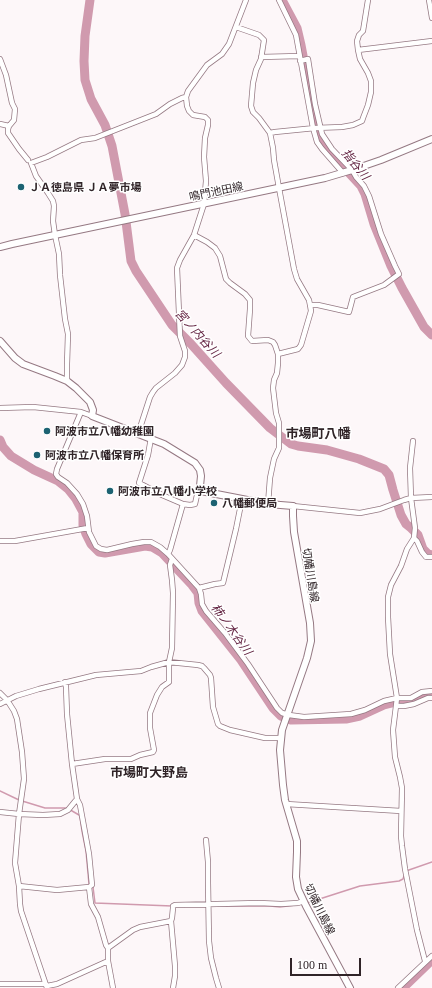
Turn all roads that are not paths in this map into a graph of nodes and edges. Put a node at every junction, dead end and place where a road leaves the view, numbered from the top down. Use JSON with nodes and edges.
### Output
{"nodes":[{"id":1,"x":246,"y":0,"type":"edge"},
{"id":2,"x":279,"y":0,"type":"edge"},
{"id":3,"x":368,"y":0,"type":"edge"},
{"id":4,"x":429,"y":0,"type":"edge"},
{"id":5,"x":432,"y":18,"type":"edge"},
{"id":6,"x":236,"y":27,"type":"junction"},
{"id":7,"x":432,"y":41,"type":"edge"},
{"id":8,"x":358,"y":50,"type":"junction"},
{"id":9,"x":299,"y":56,"type":"junction"},
{"id":10,"x":261,"y":58,"type":"junction"},
{"id":11,"x":0,"y":59,"type":"edge"},
{"id":12,"x":303,"y":60,"type":"junction"},
{"id":13,"x":186,"y":97,"type":"junction"},
{"id":14,"x":0,"y":124,"type":"edge"},
{"id":15,"x":9,"y":126,"type":"junction"},
{"id":16,"x":317,"y":128,"type":"junction"},
{"id":17,"x":270,"y":134,"type":"junction"},
{"id":18,"x":432,"y":139,"type":"edge"},
{"id":19,"x":28,"y":160,"type":"dead end"},
{"id":20,"x":348,"y":172,"type":"junction"},
{"id":21,"x":279,"y":188,"type":"junction"},
{"id":22,"x":204,"y":204,"type":"junction"},
{"id":23,"x":55,"y":235,"type":"junction"},
{"id":24,"x":194,"y":235,"type":"junction"},
{"id":25,"x":0,"y":247,"type":"edge"},
{"id":26,"x":310,"y":305,"type":"junction"},
{"id":27,"x":0,"y":341,"type":"edge"},
{"id":28,"x":278,"y":354,"type":"junction"},
{"id":29,"x":67,"y":381,"type":"junction"},
{"id":30,"x":0,"y":408,"type":"edge"},
{"id":31,"x":81,"y":412,"type":"junction"},
{"id":32,"x":92,"y":416,"type":"junction"},
{"id":33,"x":138,"y":434,"type":"junction"},
{"id":34,"x":151,"y":438,"type":"junction"},
{"id":35,"x":413,"y":442,"type":"dead end"},
{"id":36,"x":201,"y":491,"type":"junction"},
{"id":37,"x":432,"y":497,"type":"edge"},
{"id":38,"x":411,"y":498,"type":"junction"},
{"id":39,"x":242,"y":500,"type":"junction"},
{"id":40,"x":183,"y":504,"type":"junction"},
{"id":41,"x":268,"y":504,"type":"junction"},
{"id":42,"x":293,"y":506,"type":"junction"},
{"id":43,"x":88,"y":528,"type":"junction"},
{"id":44,"x":414,"y":536,"type":"junction"},
{"id":45,"x":0,"y":541,"type":"edge"},
{"id":46,"x":168,"y":554,"type":"junction"},
{"id":47,"x":432,"y":558,"type":"edge"},
{"id":48,"x":171,"y":561,"type":"junction"},
{"id":49,"x":199,"y":588,"type":"junction"},
{"id":50,"x":169,"y":662,"type":"junction"},
{"id":51,"x":65,"y":682,"type":"junction"},
{"id":52,"x":432,"y":691,"type":"edge"},
{"id":53,"x":0,"y":693,"type":"edge"},
{"id":54,"x":432,"y":698,"type":"edge"},
{"id":55,"x":7,"y":700,"type":"junction"},
{"id":56,"x":396,"y":702,"type":"junction"},
{"id":57,"x":0,"y":704,"type":"edge"},
{"id":58,"x":286,"y":717,"type":"junction"},
{"id":59,"x":280,"y":738,"type":"junction"},
{"id":60,"x":72,"y":764,"type":"junction"},
{"id":61,"x":77,"y":799,"type":"junction"},
{"id":62,"x":286,"y":804,"type":"junction"},
{"id":63,"x":401,"y":811,"type":"junction"},
{"id":64,"x":0,"y":812,"type":"edge"},
{"id":65,"x":19,"y":814,"type":"junction"},
{"id":66,"x":206,"y":840,"type":"dead end"},
{"id":67,"x":19,"y":886,"type":"junction"},
{"id":68,"x":91,"y":886,"type":"junction"},
{"id":69,"x":304,"y":903,"type":"junction"},
{"id":70,"x":208,"y":906,"type":"junction"},
{"id":71,"x":171,"y":921,"type":"junction"},
{"id":72,"x":108,"y":948,"type":"junction"},
{"id":73,"x":432,"y":956,"type":"edge"},
{"id":74,"x":108,"y":961,"type":"junction"},
{"id":75,"x":426,"y":961,"type":"junction"},
{"id":76,"x":0,"y":984,"type":"edge"},
{"id":77,"x":47,"y":986,"type":"edge"},
{"id":78,"x":113,"y":988,"type":"edge"},
{"id":79,"x":173,"y":988,"type":"edge"},
{"id":80,"x":219,"y":988,"type":"edge"},
{"id":81,"x":350,"y":988,"type":"edge"},
{"id":82,"x":398,"y":988,"type":"edge"}],
"edges":[{"from":1,"to":6,"type":"street"},
{"from":2,"to":9,"type":"street"},
{"from":3,"to":8,"type":"street"},
{"from":4,"to":5,"type":"street"},
{"from":6,"to":10,"type":"street"},
{"from":6,"to":13,"type":"street"},
{"from":7,"to":8,"type":"street"},
{"from":8,"to":16,"type":"street"},
{"from":9,"to":10,"type":"street"},
{"from":9,"to":12,"type":"street"},
{"from":10,"to":17,"type":"street"},
{"from":11,"to":15,"type":"street"},
{"from":12,"to":16,"type":"street"},
{"from":12,"to":16,"type":"street"},
{"from":13,"to":22,"type":"street"},
{"from":13,"to":23,"type":"street"},
{"from":14,"to":15,"type":"street"},
{"from":15,"to":19,"type":"street"},
{"from":16,"to":17,"type":"street"},
{"from":16,"to":20,"type":"street"},
{"from":16,"to":20,"type":"street"},
{"from":17,"to":21,"type":"street"},
{"from":18,"to":20,"type":"main road","name":"鳴門池田線"},
{"from":20,"to":21,"type":"main road","name":"鳴門池田線"},
{"from":20,"to":26,"type":"street"},
{"from":21,"to":22,"type":"main road","name":"鳴門池田線"},
{"from":21,"to":26,"type":"street"},
{"from":22,"to":23,"type":"main road","name":"鳴門池田線"},
{"from":22,"to":24,"type":"street"},
{"from":23,"to":25,"type":"main road","name":"鳴門池田線"},
{"from":23,"to":29,"type":"street"},
{"from":24,"to":28,"type":"street"},
{"from":24,"to":33,"type":"street"},
{"from":26,"to":28,"type":"street"},
{"from":27,"to":29,"type":"main road"},
{"from":28,"to":41,"type":"street"},
{"from":29,"to":32,"type":"main road"},
{"from":30,"to":31,"type":"street"},
{"from":31,"to":32,"type":"street"},
{"from":31,"to":43,"type":"street"},
{"from":32,"to":33,"type":"main road"},
{"from":33,"to":34,"type":"main road"},
{"from":34,"to":36,"type":"main road"},
{"from":34,"to":40,"type":"street"},
{"from":35,"to":38,"type":"street"},
{"from":36,"to":39,"type":"main road"},
{"from":36,"to":40,"type":"street"},
{"from":37,"to":38,"type":"street"},
{"from":38,"to":42,"type":"street"},
{"from":38,"to":44,"type":"street"},
{"from":39,"to":41,"type":"main road"},
{"from":39,"to":49,"type":"street"},
{"from":40,"to":46,"type":"street"},
{"from":41,"to":42,"type":"main road"},
{"from":42,"to":58,"type":"main road","name":"切幡川島線"},
{"from":43,"to":45,"type":"street"},
{"from":43,"to":46,"type":"street"},
{"from":44,"to":47,"type":"street"},
{"from":44,"to":56,"type":"street"},
{"from":46,"to":48,"type":"street"},
{"from":48,"to":49,"type":"street"},
{"from":48,"to":50,"type":"street"},
{"from":49,"to":58,"type":"street"},
{"from":50,"to":51,"type":"street"},
{"from":50,"to":59,"type":"street"},
{"from":50,"to":60,"type":"street"},
{"from":51,"to":55,"type":"street"},
{"from":51,"to":60,"type":"street"},
{"from":52,"to":56,"type":"street"},
{"from":53,"to":55,"type":"street"},
{"from":54,"to":56,"type":"street"},
{"from":55,"to":57,"type":"street"},
{"from":55,"to":65,"type":"street"},
{"from":56,"to":58,"type":"street"},
{"from":56,"to":63,"type":"street"},
{"from":58,"to":59,"type":"main road","name":"切幡川島線"},
{"from":59,"to":62,"type":"main road","name":"切幡川島線"},
{"from":60,"to":61,"type":"street"},
{"from":61,"to":65,"type":"street"},
{"from":61,"to":68,"type":"street"},
{"from":62,"to":63,"type":"street"},
{"from":62,"to":69,"type":"main road","name":"切幡川島線"},
{"from":63,"to":75,"type":"street"},
{"from":64,"to":65,"type":"street"},
{"from":65,"to":67,"type":"street"},
{"from":66,"to":70,"type":"street"},
{"from":67,"to":68,"type":"street"},
{"from":67,"to":77,"type":"street"},
{"from":68,"to":72,"type":"street"},
{"from":69,"to":70,"type":"street"},
{"from":69,"to":81,"type":"main road","name":"切幡川島線"},
{"from":70,"to":71,"type":"street"},
{"from":70,"to":80,"type":"street"},
{"from":71,"to":72,"type":"street"},
{"from":71,"to":79,"type":"street"},
{"from":72,"to":74,"type":"street"},
{"from":73,"to":75,"type":"street"},
{"from":74,"to":77,"type":"street"},
{"from":74,"to":78,"type":"street"},
{"from":75,"to":82,"type":"street"},
{"from":76,"to":77,"type":"street"}]}
